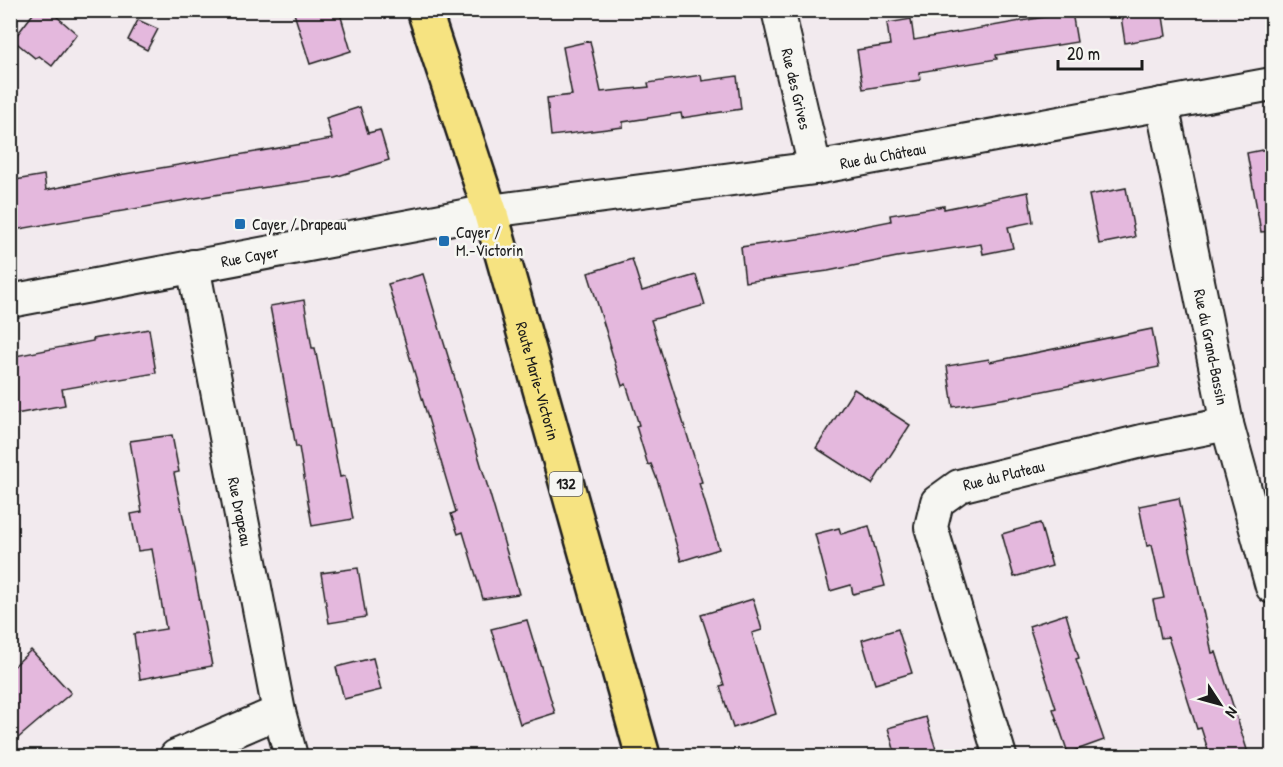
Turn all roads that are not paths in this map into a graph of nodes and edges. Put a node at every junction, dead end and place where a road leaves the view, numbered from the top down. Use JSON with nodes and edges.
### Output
{"nodes":[{"id":1,"x":423,"y":10,"type":"edge"},
{"id":2,"x":778,"y":10,"type":"edge"},
{"id":3,"x":1272,"y":84,"type":"edge"},
{"id":4,"x":1162,"y":104,"type":"junction"},
{"id":5,"x":815,"y":168,"type":"junction"},
{"id":6,"x":490,"y":211,"type":"junction"},
{"id":7,"x":193,"y":266,"type":"junction"},
{"id":8,"x":10,"y":301,"type":"edge"},
{"id":9,"x":1227,"y":424,"type":"junction"},
{"id":10,"x":1272,"y":587,"type":"edge"},
{"id":11,"x":279,"y":712,"type":"junction"},
{"id":12,"x":176,"y":756,"type":"edge"},
{"id":13,"x":291,"y":756,"type":"edge"},
{"id":14,"x":643,"y":756,"type":"edge"},
{"id":15,"x":1000,"y":756,"type":"edge"}],
"edges":[{"from":1,"to":6,"type":"main road","name":"Route Marie-Victorin","number":"132"},
{"from":2,"to":5,"type":"street","name":"Rue des Grives"},
{"from":3,"to":4,"type":"street","name":"Rue du Château"},
{"from":4,"to":5,"type":"street","name":"Rue du Château"},
{"from":4,"to":9,"type":"street","name":"Rue du Grand-Bassin"},
{"from":5,"to":6,"type":"street","name":"Rue du Château"},
{"from":6,"to":7,"type":"street","name":"Rue Cayer"},
{"from":6,"to":14,"type":"main road","name":"Route Marie-Victorin","number":"132"},
{"from":7,"to":8,"type":"street","name":"Rue Cayer"},
{"from":7,"to":11,"type":"street","name":"Rue Drapeau"},
{"from":9,"to":10,"type":"street","name":"Rue du Grand-Bassin"},
{"from":9,"to":15,"type":"street","name":"Rue du Plateau"},
{"from":11,"to":12,"type":"street"},
{"from":11,"to":13,"type":"street","name":"Rue Drapeau"}]}
